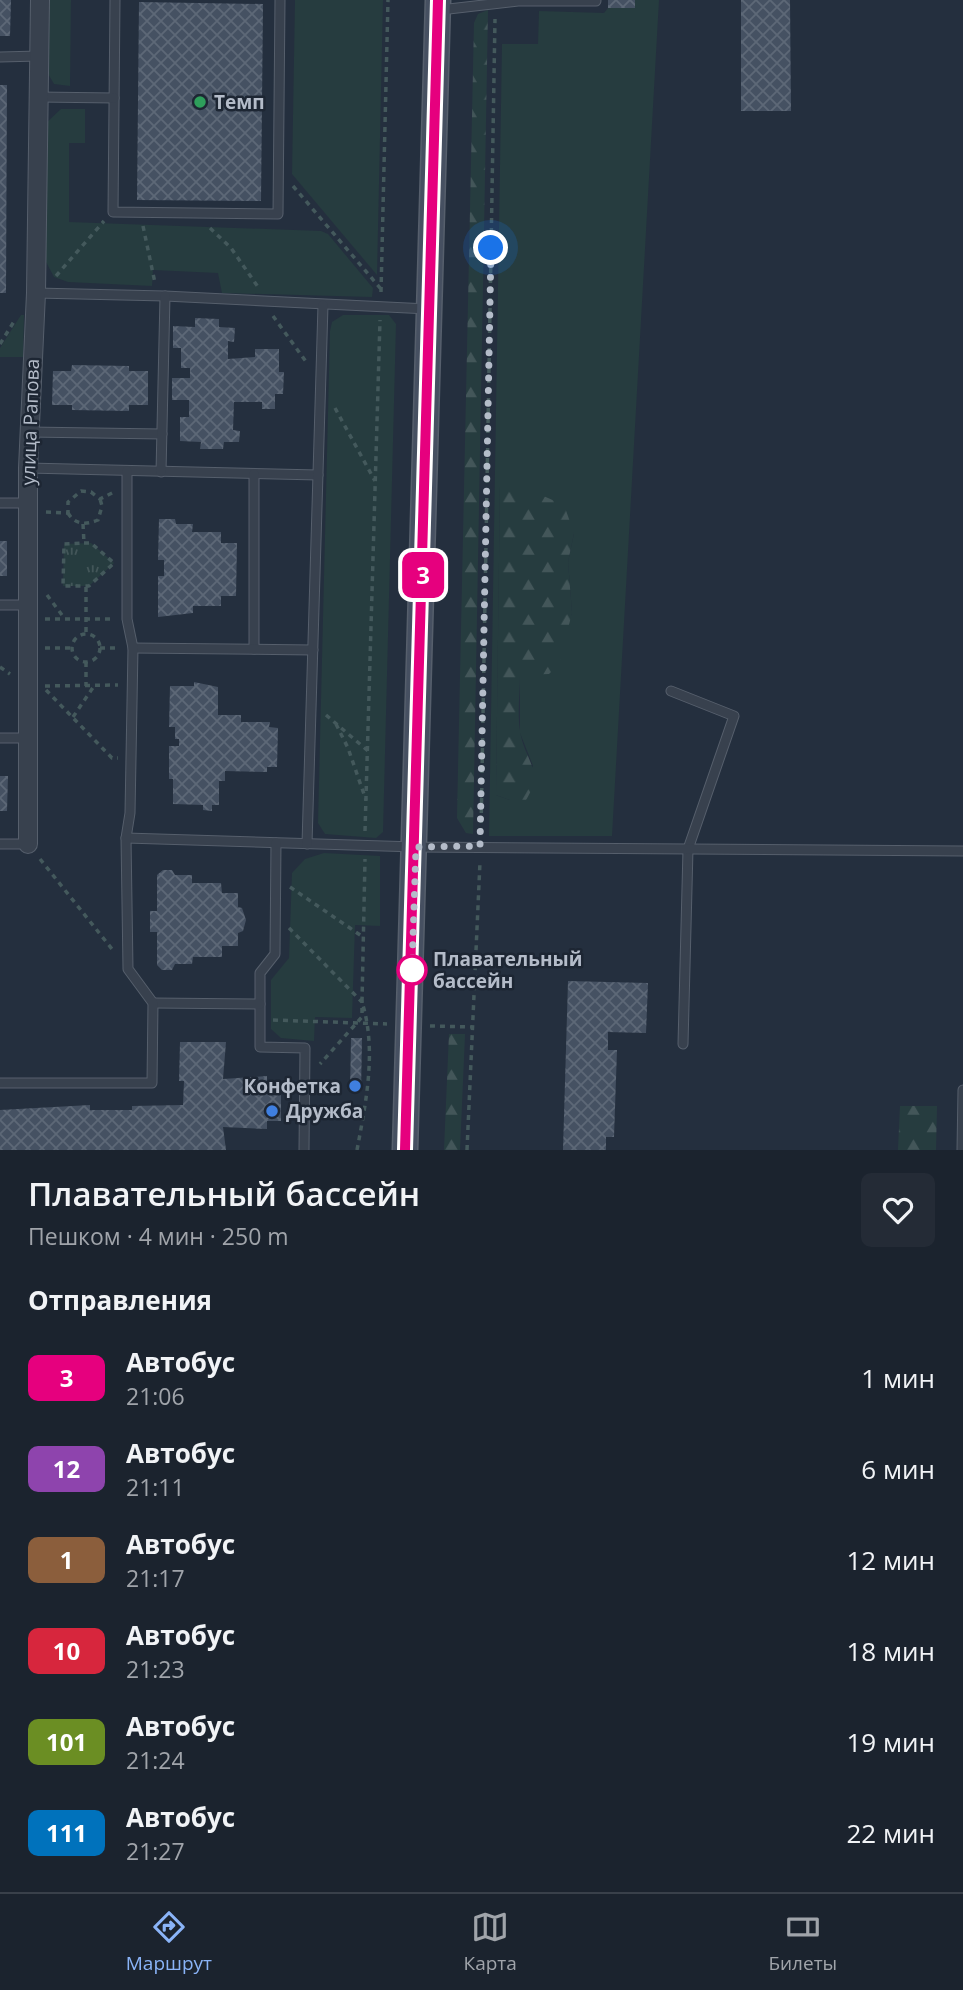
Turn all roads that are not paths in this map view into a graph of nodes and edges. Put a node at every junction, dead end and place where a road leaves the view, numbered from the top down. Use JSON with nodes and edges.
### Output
{"nodes":[{"id":1,"x":40,"y":0,"type":"edge"},
{"id":2,"x":115,"y":0,"type":"edge"},
{"id":3,"x":280,"y":0,"type":"edge"},
{"id":4,"x":518,"y":0,"type":"edge"},
{"id":5,"x":596,"y":1,"type":"edge"},
{"id":6,"x":438,"y":5,"type":"edge"},
{"id":7,"x":39,"y":56,"type":"junction"},
{"id":8,"x":0,"y":57,"type":"edge"},
{"id":9,"x":39,"y":97,"type":"junction"},
{"id":10,"x":114,"y":98,"type":"junction"},
{"id":11,"x":36,"y":293,"type":"junction"},
{"id":12,"x":161,"y":296,"type":"junction"},
{"id":13,"x":323,"y":305,"type":"junction"},
{"id":14,"x":430,"y":309,"type":"junction"},
{"id":15,"x":29,"y":432,"type":"junction"},
{"id":16,"x":162,"y":434,"type":"junction"},
{"id":17,"x":28,"y":468,"type":"junction"},
{"id":18,"x":127,"y":471,"type":"junction"},
{"id":19,"x":161,"y":472,"type":"junction"},
{"id":20,"x":254,"y":474,"type":"junction"},
{"id":21,"x":318,"y":475,"type":"junction"},
{"id":22,"x":0,"y":503,"type":"edge"},
{"id":23,"x":32,"y":508,"type":"junction"},
{"id":24,"x":0,"y":605,"type":"edge"},
{"id":25,"x":32,"y":612,"type":"junction"},
{"id":26,"x":132,"y":648,"type":"junction"},
{"id":27,"x":254,"y":649,"type":"junction"},
{"id":28,"x":313,"y":650,"type":"junction"},
{"id":29,"x":671,"y":691,"type":"dead end"},
{"id":30,"x":0,"y":738,"type":"edge"},
{"id":31,"x":27,"y":738,"type":"junction"},
{"id":32,"x":126,"y":838,"type":"junction"},
{"id":33,"x":276,"y":843,"type":"junction"},
{"id":34,"x":0,"y":844,"type":"edge"},
{"id":35,"x":28,"y":844,"type":"joint"},
{"id":36,"x":307,"y":844,"type":"junction"},
{"id":37,"x":416,"y":847,"type":"junction"},
{"id":38,"x":688,"y":849,"type":"junction"},
{"id":39,"x":963,"y":851,"type":"edge"},
{"id":40,"x":153,"y":1003,"type":"junction"},
{"id":41,"x":260,"y":1004,"type":"junction"},
{"id":42,"x":683,"y":1044,"type":"dead end"},
{"id":43,"x":0,"y":1083,"type":"edge"},
{"id":44,"x":963,"y":1090,"type":"edge"},
{"id":45,"x":304,"y":1150,"type":"edge"},
{"id":46,"x":405,"y":1150,"type":"edge"},
{"id":47,"x":962,"y":1150,"type":"edge"}],
"edges":[{"from":1,"to":7,"type":"street","name":"улица Рапова"},
{"from":2,"to":10,"type":"lane"},
{"from":3,"to":10,"type":"lane"},
{"from":4,"to":5,"type":"lane"},
{"from":4,"to":6,"type":"lane"},
{"from":6,"to":14,"type":"main road"},
{"from":7,"to":8,"type":"lane"},
{"from":7,"to":9,"type":"street","name":"улица Рапова"},
{"from":9,"to":10,"type":"lane"},
{"from":9,"to":11,"type":"street","name":"улица Рапова"},
{"from":11,"to":12,"type":"lane"},
{"from":11,"to":15,"type":"street","name":"улица Рапова"},
{"from":12,"to":13,"type":"lane"},
{"from":12,"to":16,"type":"lane"},
{"from":13,"to":14,"type":"lane"},
{"from":13,"to":21,"type":"lane"},
{"from":14,"to":37,"type":"main road"},
{"from":15,"to":16,"type":"lane"},
{"from":15,"to":17,"type":"street","name":"улица Рапова"},
{"from":16,"to":19,"type":"lane"},
{"from":17,"to":18,"type":"lane"},
{"from":17,"to":23,"type":"street","name":"улица Рапова"},
{"from":18,"to":19,"type":"lane"},
{"from":18,"to":26,"type":"lane"},
{"from":19,"to":20,"type":"lane"},
{"from":20,"to":21,"type":"lane"},
{"from":20,"to":27,"type":"lane"},
{"from":21,"to":28,"type":"lane"},
{"from":22,"to":23,"type":"lane"},
{"from":23,"to":25,"type":"street","name":"улица Рапова"},
{"from":24,"to":25,"type":"lane"},
{"from":25,"to":31,"type":"street","name":"улица Рапова"},
{"from":26,"to":27,"type":"lane"},
{"from":26,"to":32,"type":"lane"},
{"from":27,"to":28,"type":"lane"},
{"from":28,"to":36,"type":"lane"},
{"from":29,"to":38,"type":"lane"},
{"from":30,"to":31,"type":"lane"},
{"from":31,"to":35,"type":"street","name":"улица Рапова"},
{"from":32,"to":33,"type":"lane"},
{"from":32,"to":40,"type":"lane"},
{"from":33,"to":36,"type":"lane"},
{"from":33,"to":41,"type":"lane"},
{"from":34,"to":35,"type":"lane"},
{"from":36,"to":37,"type":"lane"},
{"from":37,"to":38,"type":"lane"},
{"from":37,"to":46,"type":"main road"},
{"from":38,"to":39,"type":"lane"},
{"from":38,"to":42,"type":"lane"},
{"from":40,"to":41,"type":"lane"},
{"from":40,"to":43,"type":"lane"},
{"from":41,"to":45,"type":"lane"},
{"from":44,"to":47,"type":"lane"}]}
